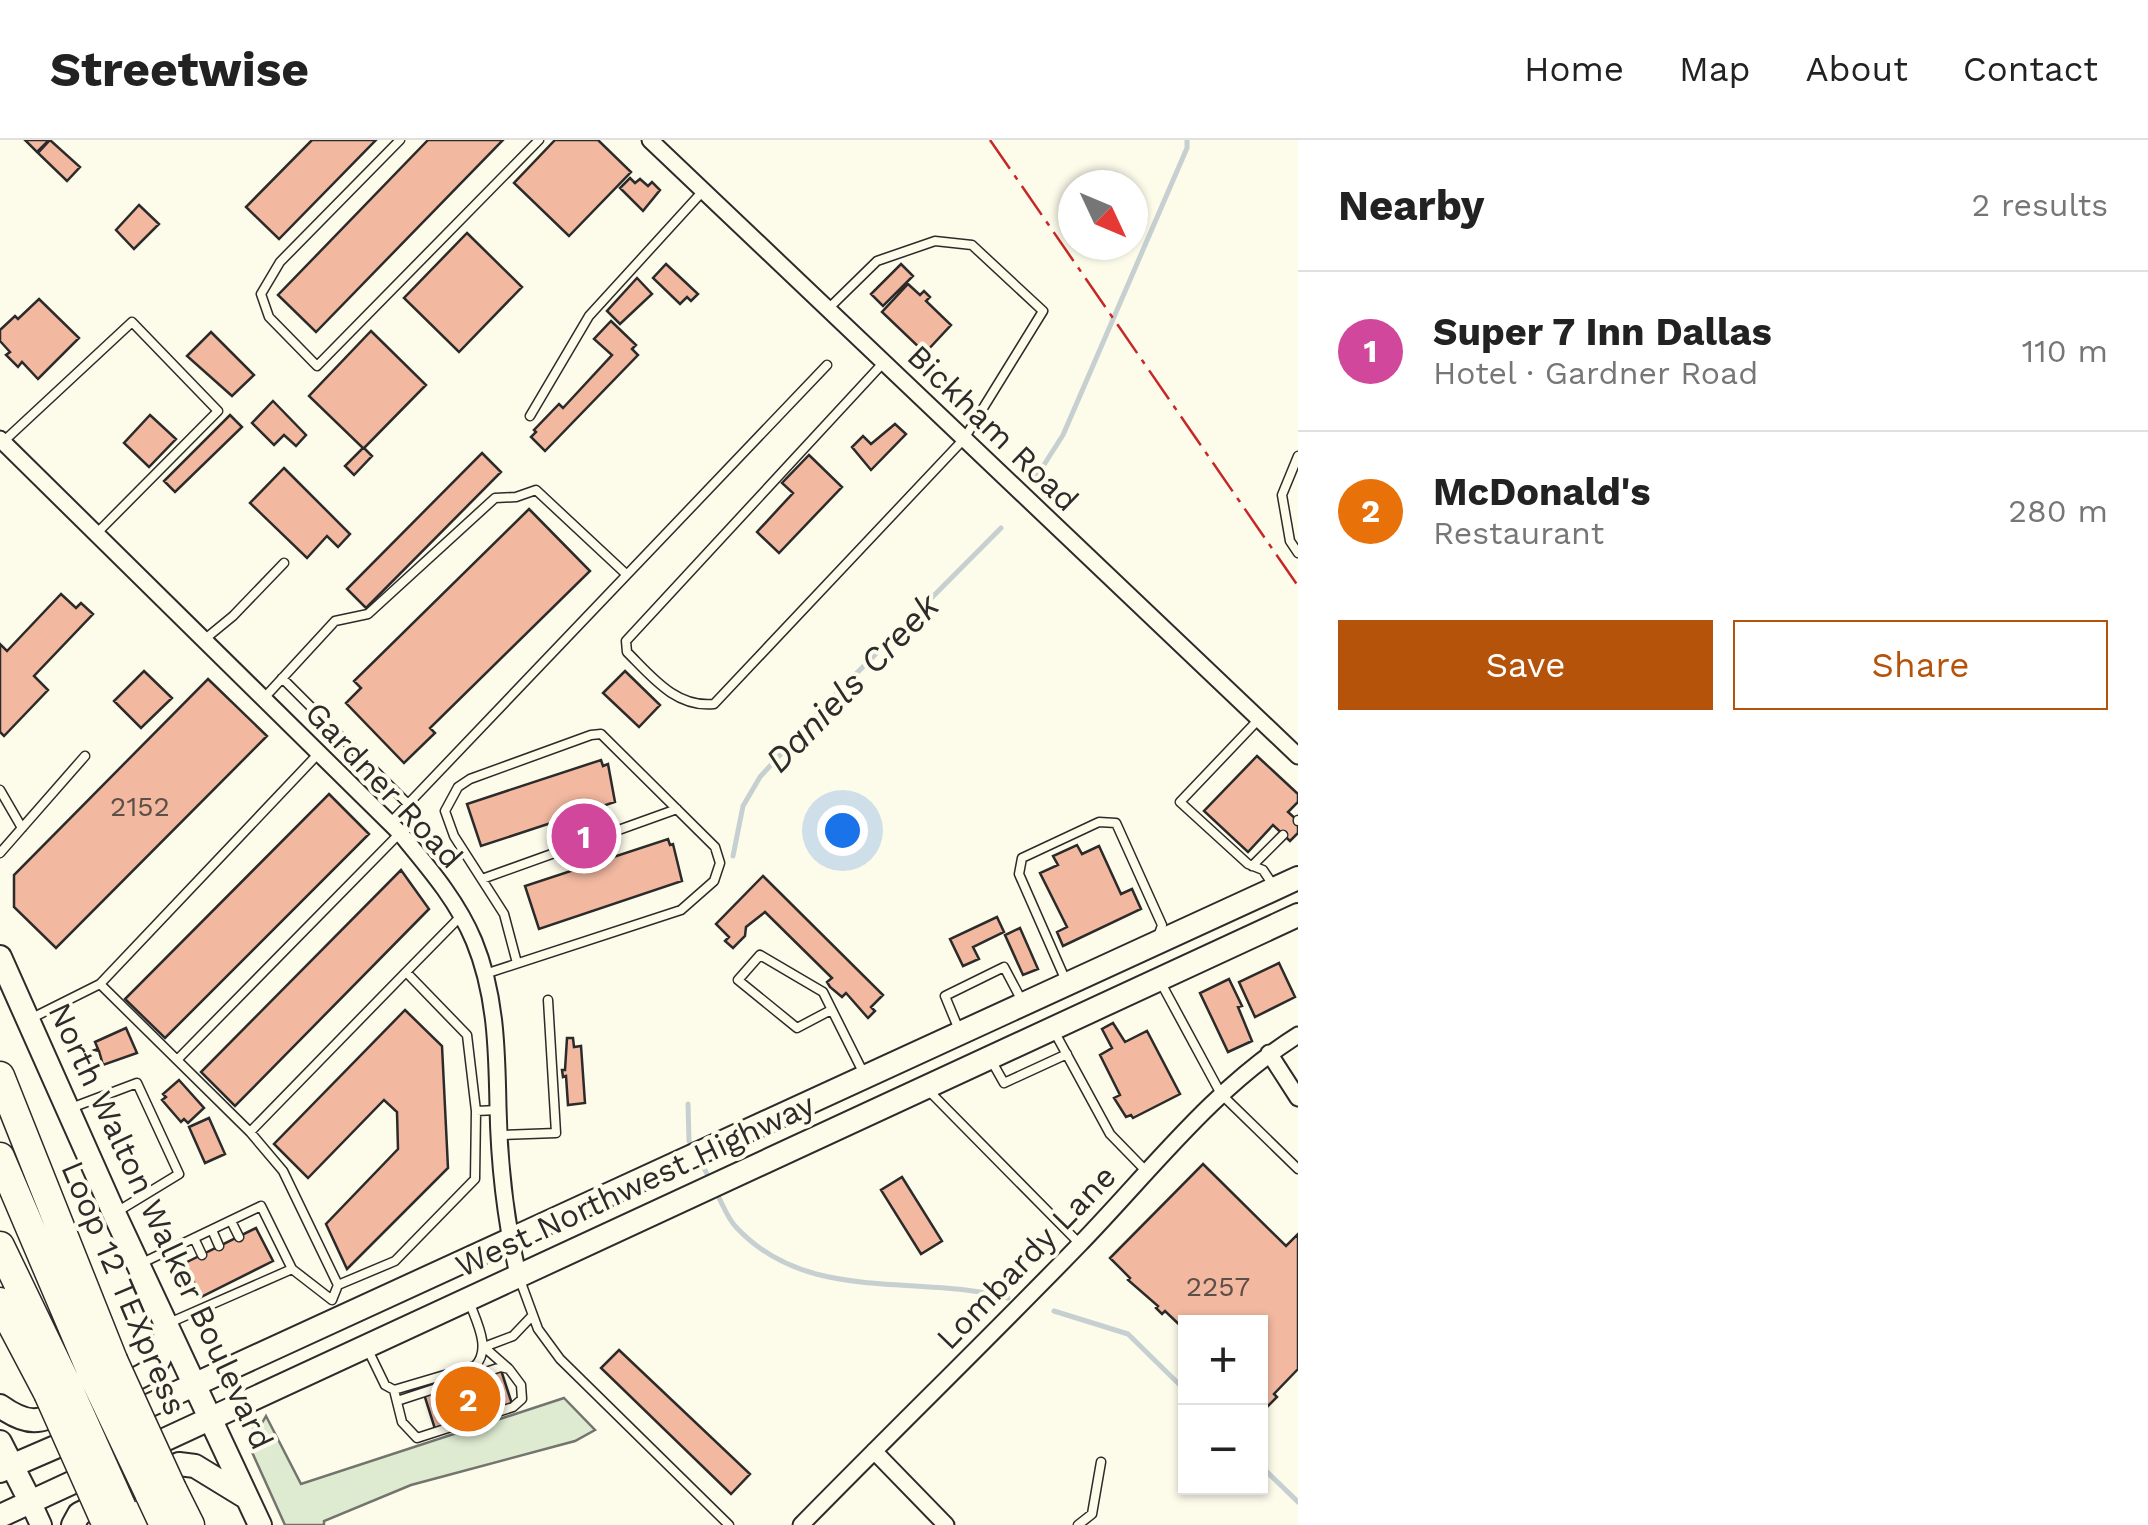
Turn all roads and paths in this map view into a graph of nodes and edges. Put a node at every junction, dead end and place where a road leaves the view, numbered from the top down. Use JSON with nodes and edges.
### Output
{"nodes":[{"id":1,"x":400,"y":140,"type":"edge"},
{"id":2,"x":539,"y":140,"type":"edge"},
{"id":3,"x":650,"y":140,"type":"edge"},
{"id":4,"x":704,"y":191,"type":"junction"},
{"id":5,"x":828,"y":310,"type":"junction"},
{"id":6,"x":884,"y":362,"type":"junction"},
{"id":7,"x":827,"y":365,"type":"dead end"},
{"id":8,"x":530,"y":416,"type":"dead end"},
{"id":9,"x":964,"y":439,"type":"junction"},
{"id":10,"x":2,"y":440,"type":"edge"},
{"id":11,"x":1298,"y":456,"type":"edge"},
{"id":12,"x":97,"y":533,"type":"junction"},
{"id":13,"x":1298,"y":553,"type":"edge"},
{"id":14,"x":284,"y":563,"type":"dead end"},
{"id":15,"x":626,"y":574,"type":"junction"},
{"id":16,"x":205,"y":639,"type":"junction"},
{"id":17,"x":282,"y":678,"type":"junction"},
{"id":18,"x":265,"y":697,"type":"junction"},
{"id":19,"x":1259,"y":719,"type":"junction"},
{"id":20,"x":319,"y":753,"type":"junction"},
{"id":21,"x":84,"y":756,"type":"dead end"},
{"id":22,"x":1298,"y":756,"type":"edge"},
{"id":23,"x":0,"y":790,"type":"edge"},
{"id":24,"x":408,"y":804,"type":"junction"},
{"id":25,"x":677,"y":809,"type":"junction"},
{"id":26,"x":22,"y":828,"type":"junction"},
{"id":27,"x":395,"y":828,"type":"junction"},
{"id":28,"x":1283,"y":835,"type":"dead end"},
{"id":29,"x":0,"y":853,"type":"edge"},
{"id":30,"x":1252,"y":866,"type":"junction"},
{"id":31,"x":1298,"y":878,"type":"edge"},
{"id":32,"x":482,"y":879,"type":"junction"},
{"id":33,"x":1275,"y":889,"type":"junction"},
{"id":34,"x":1298,"y":914,"type":"edge"},
{"id":35,"x":461,"y":916,"type":"junction"},
{"id":36,"x":1156,"y":944,"type":"junction"},
{"id":37,"x":0,"y":957,"type":"edge"},
{"id":38,"x":518,"y":963,"type":"junction"},
{"id":39,"x":406,"y":972,"type":"junction"},
{"id":40,"x":484,"y":974,"type":"junction"},
{"id":41,"x":1164,"y":976,"type":"junction"},
{"id":42,"x":100,"y":984,"type":"junction"},
{"id":43,"x":1068,"y":985,"type":"junction"},
{"id":44,"x":548,"y":1000,"type":"dead end"},
{"id":45,"x":1024,"y":1005,"type":"junction"},
{"id":46,"x":831,"y":1010,"type":"junction"},
{"id":47,"x":28,"y":1020,"type":"junction"},
{"id":48,"x":1053,"y":1028,"type":"junction"},
{"id":49,"x":961,"y":1034,"type":"junction"},
{"id":50,"x":1298,"y":1035,"type":"edge"},
{"id":51,"x":1269,"y":1053,"type":"junction"},
{"id":52,"x":1067,"y":1054,"type":"junction"},
{"id":53,"x":177,"y":1060,"type":"junction"},
{"id":54,"x":982,"y":1061,"type":"junction"},
{"id":55,"x":0,"y":1076,"type":"edge"},
{"id":56,"x":866,"y":1078,"type":"junction"},
{"id":57,"x":925,"y":1087,"type":"junction"},
{"id":58,"x":1222,"y":1094,"type":"junction"},
{"id":59,"x":1298,"y":1098,"type":"edge"},
{"id":60,"x":67,"y":1110,"type":"junction"},
{"id":61,"x":498,"y":1110,"type":"junction"},
{"id":62,"x":476,"y":1111,"type":"junction"},
{"id":63,"x":250,"y":1132,"type":"junction"},
{"id":64,"x":501,"y":1136,"type":"junction"},
{"id":65,"x":0,"y":1157,"type":"edge"},
{"id":66,"x":1298,"y":1169,"type":"edge"},
{"id":67,"x":1147,"y":1172,"type":"junction"},
{"id":68,"x":114,"y":1213,"type":"junction"},
{"id":69,"x":231,"y":1221,"type":"junction"},
{"id":70,"x":212,"y":1230,"type":"junction"},
{"id":71,"x":239,"y":1236,"type":"dead end"},
{"id":72,"x":194,"y":1238,"type":"junction"},
{"id":73,"x":510,"y":1242,"type":"junction"},
{"id":74,"x":1080,"y":1244,"type":"junction"},
{"id":75,"x":0,"y":1246,"type":"edge"},
{"id":76,"x":219,"y":1246,"type":"dead end"},
{"id":77,"x":202,"y":1255,"type":"dead end"},
{"id":78,"x":138,"y":1265,"type":"junction"},
{"id":79,"x":292,"y":1269,"type":"junction"},
{"id":80,"x":254,"y":1270,"type":"dead end"},
{"id":81,"x":518,"y":1275,"type":"junction"},
{"id":82,"x":235,"y":1281,"type":"dead end"},
{"id":83,"x":260,"y":1283,"type":"junction"},
{"id":84,"x":338,"y":1285,"type":"junction"},
{"id":85,"x":220,"y":1288,"type":"dead end"},
{"id":86,"x":240,"y":1292,"type":"junction"},
{"id":87,"x":225,"y":1298,"type":"junction"},
{"id":88,"x":468,"y":1298,"type":"junction"},
{"id":89,"x":0,"y":1302,"type":"edge"},
{"id":90,"x":336,"y":1310,"type":"junction"},
{"id":91,"x":532,"y":1316,"type":"junction"},
{"id":92,"x":166,"y":1324,"type":"junction"},
{"id":93,"x":366,"y":1346,"type":"junction"},
{"id":94,"x":484,"y":1347,"type":"junction"},
{"id":95,"x":510,"y":1369,"type":"junction"},
{"id":96,"x":80,"y":1377,"type":"junction"},
{"id":97,"x":196,"y":1386,"type":"junction"},
{"id":98,"x":394,"y":1390,"type":"junction"},
{"id":99,"x":397,"y":1401,"type":"junction"},
{"id":100,"x":0,"y":1406,"type":"edge"},
{"id":101,"x":211,"y":1418,"type":"junction"},
{"id":102,"x":0,"y":1442,"type":"edge"},
{"id":103,"x":874,"y":1451,"type":"junction"},
{"id":104,"x":1101,"y":1462,"type":"dead end"},
{"id":105,"x":6,"y":1468,"type":"edge"},
{"id":106,"x":160,"y":1491,"type":"junction"},
{"id":107,"x":247,"y":1498,"type":"junction"},
{"id":108,"x":30,"y":1501,"type":"junction"},
{"id":109,"x":0,"y":1516,"type":"edge"},
{"id":110,"x":116,"y":1520,"type":"edge"},
{"id":111,"x":41,"y":1525,"type":"edge"},
{"id":112,"x":73,"y":1525,"type":"edge"},
{"id":113,"x":164,"y":1525,"type":"edge"},
{"id":114,"x":190,"y":1525,"type":"edge"},
{"id":115,"x":260,"y":1525,"type":"edge"},
{"id":116,"x":729,"y":1525,"type":"edge"},
{"id":117,"x":801,"y":1525,"type":"edge"},
{"id":118,"x":946,"y":1525,"type":"edge"},
{"id":119,"x":1078,"y":1525,"type":"edge"}],
"edges":[{"from":1,"to":2,"type":"lane"},
{"from":3,"to":4,"type":"street","name":"Bickham Road"},
{"from":4,"to":5,"type":"street","name":"Bickham Road"},
{"from":4,"to":8,"type":"lane"},
{"from":5,"to":6,"type":"street","name":"Bickham Road"},
{"from":5,"to":9,"type":"lane"},
{"from":6,"to":9,"type":"street","name":"Bickham Road"},
{"from":6,"to":9,"type":"lane"},
{"from":7,"to":15,"type":"lane"},
{"from":9,"to":19,"type":"street","name":"Bickham Road"},
{"from":10,"to":12,"type":"street","name":"Gardner Road"},
{"from":10,"to":12,"type":"lane"},
{"from":11,"to":13,"type":"lane"},
{"from":12,"to":16,"type":"street","name":"Gardner Road"},
{"from":14,"to":16,"type":"lane"},
{"from":15,"to":17,"type":"lane"},
{"from":15,"to":24,"type":"lane"},
{"from":16,"to":18,"type":"street","name":"Gardner Road"},
{"from":17,"to":18,"type":"lane"},
{"from":17,"to":24,"type":"lane"},
{"from":18,"to":20,"type":"street","name":"Gardner Road"},
{"from":19,"to":22,"type":"street","name":"Bickham Road"},
{"from":19,"to":30,"type":"lane"},
{"from":20,"to":27,"type":"street","name":"Gardner Road"},
{"from":20,"to":42,"type":"lane"},
{"from":21,"to":26,"type":"lane"},
{"from":23,"to":26,"type":"lane"},
{"from":24,"to":27,"type":"lane"},
{"from":25,"to":32,"type":"lane"},
{"from":25,"to":32,"type":"lane"},
{"from":25,"to":38,"type":"lane"},
{"from":26,"to":29,"type":"lane"},
{"from":27,"to":35,"type":"street","name":"Gardner Road"},
{"from":27,"to":53,"type":"lane"},
{"from":28,"to":30,"type":"lane"},
{"from":30,"to":33,"type":"lane"},
{"from":31,"to":33,"type":"main road","name":"West Northwest Highway"},
{"from":32,"to":38,"type":"lane"},
{"from":33,"to":36,"type":"main road","name":"West Northwest Highway"},
{"from":34,"to":41,"type":"main road","name":"West Northwest Highway"},
{"from":35,"to":39,"type":"lane"},
{"from":35,"to":40,"type":"street","name":"Gardner Road"},
{"from":36,"to":41,"type":"main road"},
{"from":36,"to":43,"type":"main road","name":"West Northwest Highway"},
{"from":36,"to":43,"type":"lane"},
{"from":37,"to":47,"type":"main road","name":"North Walton Walker Boulevard"},
{"from":38,"to":40,"type":"lane"},
{"from":39,"to":62,"type":"lane"},
{"from":39,"to":63,"type":"lane"},
{"from":40,"to":61,"type":"street","name":"Gardner Road"},
{"from":41,"to":48,"type":"main road","name":"West Northwest Highway"},
{"from":41,"to":58,"type":"lane"},
{"from":42,"to":47,"type":"lane"},
{"from":42,"to":53,"type":"lane"},
{"from":43,"to":45,"type":"main road","name":"West Northwest Highway"},
{"from":44,"to":64,"type":"lane"},
{"from":45,"to":49,"type":"main road","name":"West Northwest Highway"},
{"from":45,"to":49,"type":"lane"},
{"from":46,"to":46,"type":"lane"},
{"from":46,"to":56,"type":"lane"},
{"from":47,"to":60,"type":"main road","name":"North Walton Walker Boulevard"},
{"from":48,"to":52,"type":"lane"},
{"from":48,"to":54,"type":"main road","name":"West Northwest Highway"},
{"from":49,"to":54,"type":"main road"},
{"from":49,"to":56,"type":"main road","name":"West Northwest Highway"},
{"from":50,"to":51,"type":"street","name":"Lombardy Lane"},
{"from":51,"to":58,"type":"street","name":"Lombardy Lane"},
{"from":51,"to":59,"type":"street"},
{"from":52,"to":54,"type":"lane"},
{"from":52,"to":67,"type":"lane"},
{"from":53,"to":63,"type":"lane"},
{"from":54,"to":57,"type":"main road","name":"West Northwest Highway"},
{"from":55,"to":96,"type":"highway","name":"Loop 12 TEXpress"},
{"from":56,"to":73,"type":"main road","name":"West Northwest Highway"},
{"from":57,"to":74,"type":"lane"},
{"from":57,"to":81,"type":"main road","name":"West Northwest Highway"},
{"from":58,"to":66,"type":"lane"},
{"from":58,"to":67,"type":"street","name":"Lombardy Lane"},
{"from":60,"to":68,"type":"main road","name":"North Walton Walker Boulevard"},
{"from":60,"to":68,"type":"lane"},
{"from":61,"to":62,"type":"lane"},
{"from":61,"to":64,"type":"street","name":"Gardner Road"},
{"from":62,"to":84,"type":"lane"},
{"from":63,"to":84,"type":"lane"},
{"from":64,"to":73,"type":"street","name":"Gardner Road"},
{"from":65,"to":96,"type":"highway"},
{"from":67,"to":74,"type":"street","name":"Lombardy Lane"},
{"from":68,"to":78,"type":"main road","name":"North Walton Walker Boulevard"},
{"from":69,"to":70,"type":"lane"},
{"from":69,"to":71,"type":"lane"},
{"from":69,"to":79,"type":"lane"},
{"from":70,"to":72,"type":"lane"},
{"from":70,"to":76,"type":"lane"},
{"from":72,"to":77,"type":"lane"},
{"from":72,"to":78,"type":"lane"},
{"from":73,"to":81,"type":"street","name":"Gardner Road"},
{"from":73,"to":90,"type":"main road","name":"West Northwest Highway"},
{"from":74,"to":103,"type":"street","name":"Lombardy Lane"},
{"from":75,"to":96,"type":"highway"},
{"from":78,"to":92,"type":"main road","name":"North Walton Walker Boulevard"},
{"from":79,"to":83,"type":"lane"},
{"from":79,"to":90,"type":"lane"},
{"from":80,"to":83,"type":"lane"},
{"from":81,"to":88,"type":"main road","name":"West Northwest Highway"},
{"from":81,"to":91,"type":"lane"},
{"from":82,"to":86,"type":"lane"},
{"from":83,"to":86,"type":"lane"},
{"from":84,"to":90,"type":"lane"},
{"from":85,"to":87,"type":"lane"},
{"from":86,"to":87,"type":"lane"},
{"from":87,"to":92,"type":"lane"},
{"from":88,"to":93,"type":"main road","name":"West Northwest Highway"},
{"from":88,"to":94,"type":"lane"},
{"from":89,"to":96,"type":"highway"},
{"from":90,"to":97,"type":"main road","name":"West Northwest Highway"},
{"from":91,"to":94,"type":"lane"},
{"from":91,"to":116,"type":"lane"},
{"from":92,"to":97,"type":"main road","name":"North Walton Walker Boulevard"},
{"from":92,"to":100,"type":"main road"},
{"from":93,"to":98,"type":"lane"},
{"from":93,"to":101,"type":"main road","name":"West Northwest Highway"},
{"from":94,"to":95,"type":"lane"},
{"from":94,"to":98,"type":"lane"},
{"from":95,"to":99,"type":"lane"},
{"from":95,"to":99,"type":"lane"},
{"from":96,"to":106,"type":"highway","bridge":true},
{"from":96,"to":110,"type":"highway","bridge":true},
{"from":97,"to":101,"type":"main road","name":"North Walton Walker Boulevard"},
{"from":97,"to":105,"type":"main road","name":"West Northwest Highway"},
{"from":98,"to":99,"type":"lane"},
{"from":101,"to":107,"type":"main road","name":"North Walton Walker Boulevard"},
{"from":101,"to":108,"type":"main road","name":"West Northwest Highway"},
{"from":102,"to":105,"type":"main road"},
{"from":103,"to":117,"type":"street","name":"Lombardy Lane"},
{"from":103,"to":118,"type":"street"},
{"from":104,"to":119,"type":"lane"},
{"from":105,"to":108,"type":"main road"},
{"from":106,"to":113,"type":"highway"},
{"from":106,"to":114,"type":"highway"},
{"from":107,"to":112,"type":"main road"},
{"from":107,"to":115,"type":"main road","name":"North Walton Walker Boulevard"},
{"from":108,"to":109,"type":"main road","name":"West Northwest Highway"},
{"from":108,"to":111,"type":"street"}]}
